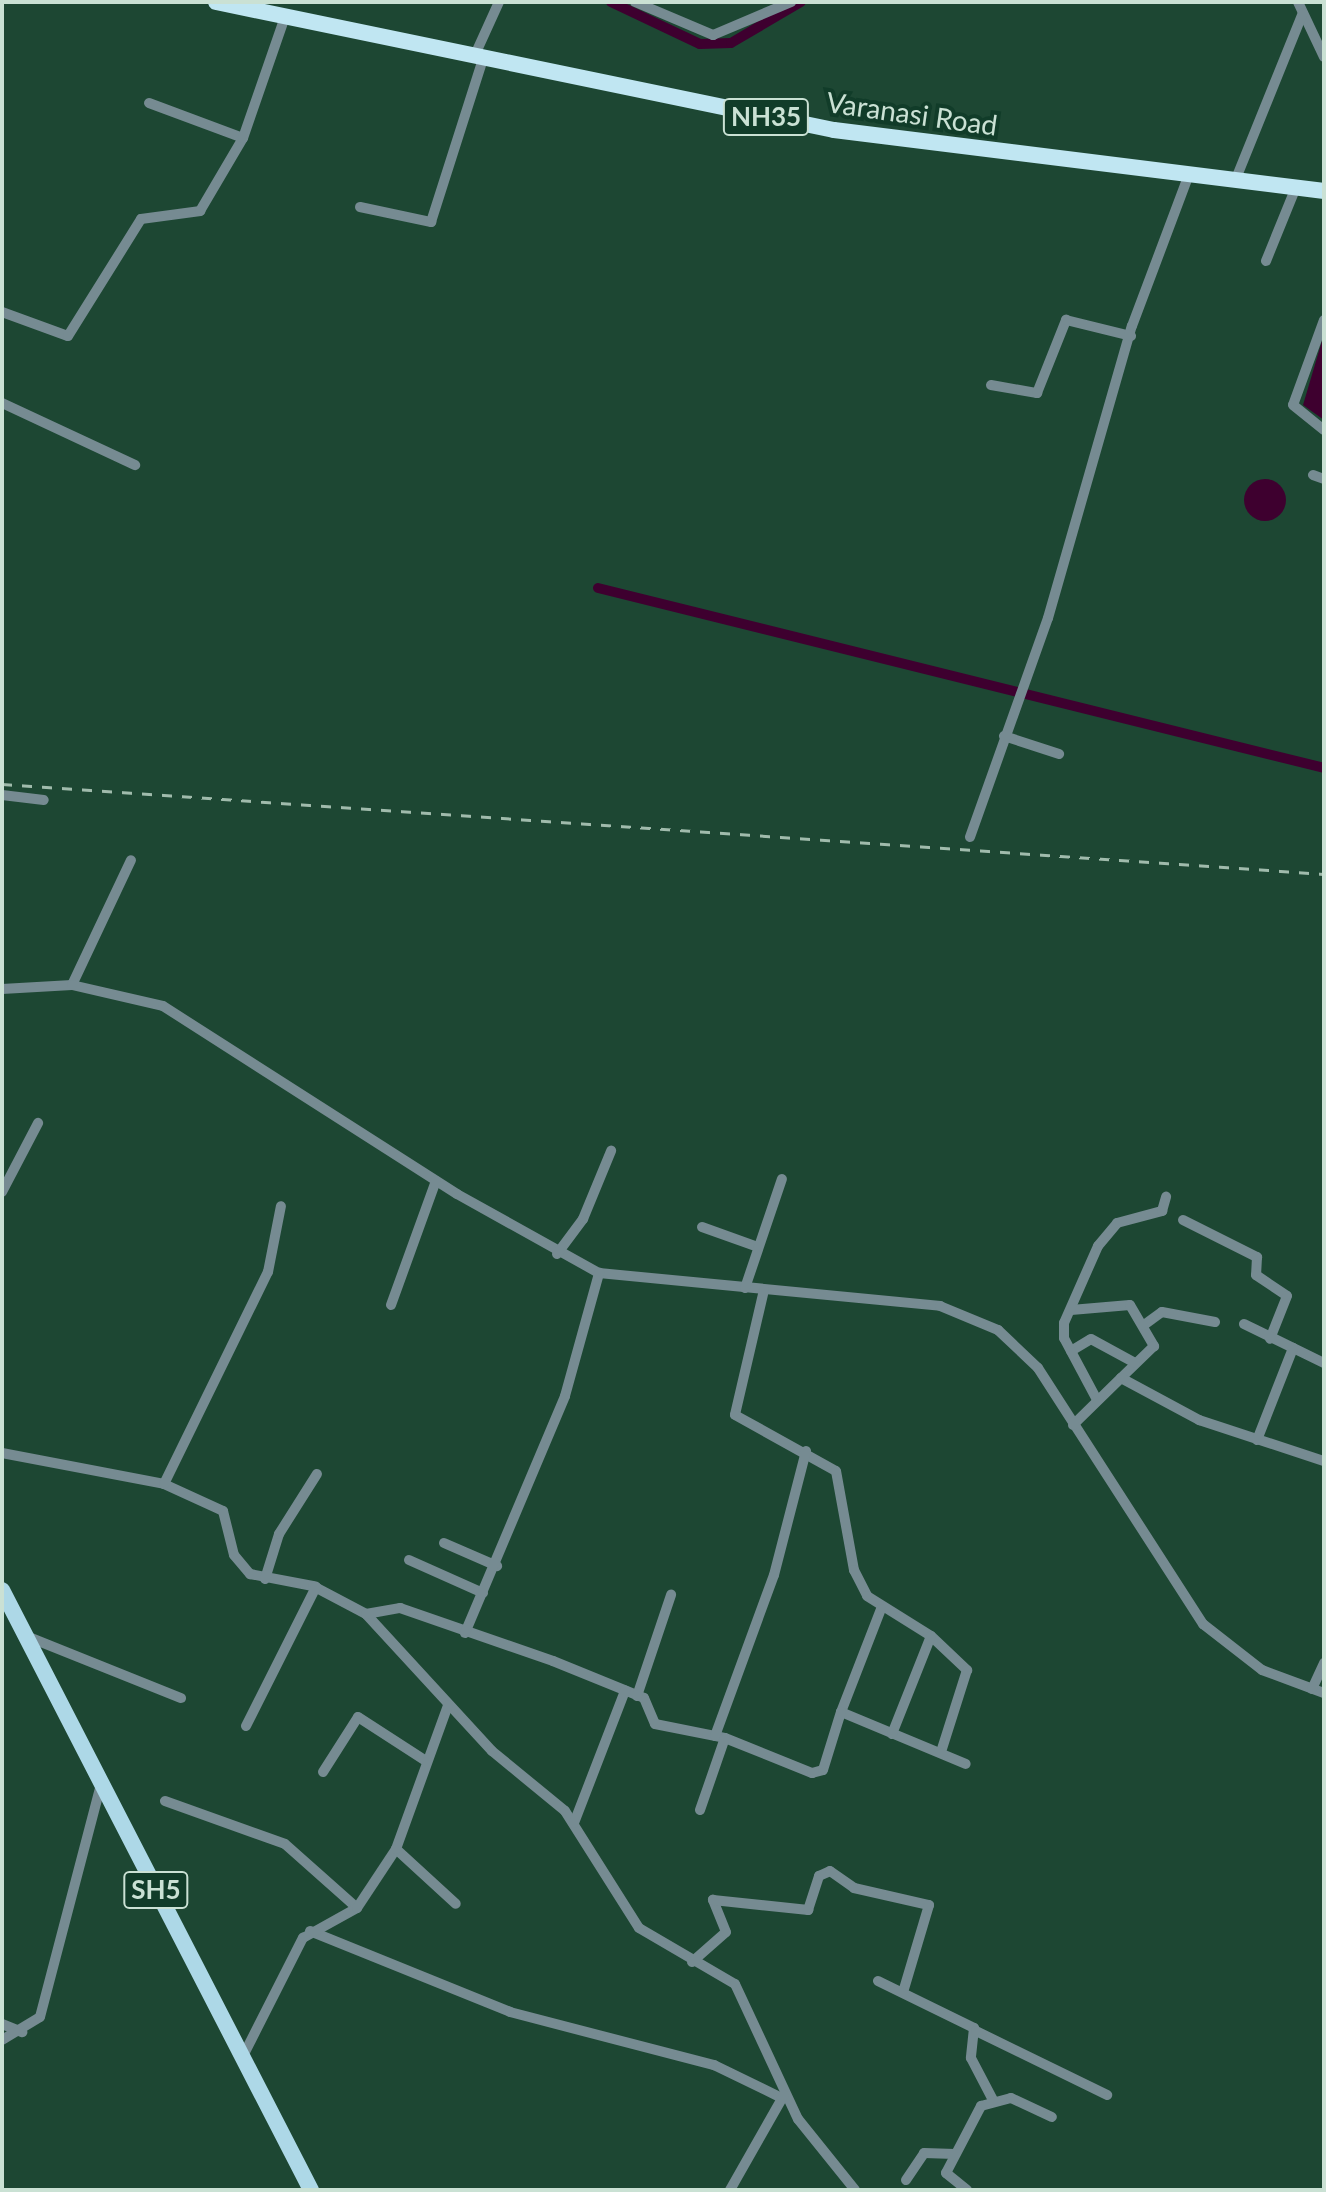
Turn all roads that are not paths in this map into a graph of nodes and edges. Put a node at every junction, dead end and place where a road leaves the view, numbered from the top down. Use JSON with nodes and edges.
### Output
{"nodes":[{"id":1,"x":216,"y":2,"type":"edge"},
{"id":2,"x":499,"y":2,"type":"edge"},
{"id":3,"x":635,"y":2,"type":"edge"},
{"id":4,"x":768,"y":2,"type":"edge"},
{"id":5,"x":791,"y":2,"type":"edge"},
{"id":6,"x":1298,"y":2,"type":"edge"},
{"id":7,"x":1303,"y":13,"type":"junction"},
{"id":8,"x":761,"y":14,"type":"junction"},
{"id":9,"x":285,"y":17,"type":"junction"},
{"id":10,"x":1324,"y":57,"type":"edge"},
{"id":11,"x":478,"y":58,"type":"junction"},
{"id":12,"x":149,"y":103,"type":"dead end"},
{"id":13,"x":243,"y":138,"type":"junction"},
{"id":14,"x":1189,"y":174,"type":"junction"},
{"id":15,"x":1235,"y":181,"type":"junction"},
{"id":16,"x":1296,"y":187,"type":"junction"},
{"id":17,"x":1324,"y":191,"type":"edge"},
{"id":18,"x":360,"y":207,"type":"dead end"},
{"id":19,"x":1266,"y":261,"type":"dead end"},
{"id":20,"x":2,"y":312,"type":"edge"},
{"id":21,"x":1324,"y":320,"type":"edge"},
{"id":22,"x":1131,"y":336,"type":"junction"},
{"id":23,"x":991,"y":385,"type":"dead end"},
{"id":24,"x":2,"y":403,"type":"edge"},
{"id":25,"x":1324,"y":430,"type":"edge"},
{"id":26,"x":135,"y":465,"type":"dead end"},
{"id":27,"x":1004,"y":736,"type":"junction"},
{"id":28,"x":1059,"y":754,"type":"dead end"},
{"id":29,"x":2,"y":795,"type":"edge"},
{"id":30,"x":44,"y":800,"type":"dead end"},
{"id":31,"x":970,"y":837,"type":"dead end"},
{"id":32,"x":131,"y":860,"type":"dead end"},
{"id":33,"x":75,"y":980,"type":"junction"},
{"id":34,"x":2,"y":989,"type":"edge"},
{"id":35,"x":38,"y":1123,"type":"dead end"},
{"id":36,"x":611,"y":1151,"type":"dead end"},
{"id":37,"x":782,"y":1179,"type":"dead end"},
{"id":38,"x":436,"y":1181,"type":"junction"},
{"id":39,"x":2,"y":1192,"type":"edge"},
{"id":40,"x":1166,"y":1197,"type":"dead end"},
{"id":41,"x":281,"y":1206,"type":"dead end"},
{"id":42,"x":1183,"y":1220,"type":"dead end"},
{"id":43,"x":702,"y":1227,"type":"dead end"},
{"id":44,"x":758,"y":1247,"type":"junction"},
{"id":45,"x":560,"y":1251,"type":"junction"},
{"id":46,"x":599,"y":1273,"type":"junction"},
{"id":47,"x":745,"y":1284,"type":"junction"},
{"id":48,"x":764,"y":1290,"type":"junction"},
{"id":49,"x":391,"y":1305,"type":"dead end"},
{"id":50,"x":1071,"y":1310,"type":"junction"},
{"id":51,"x":1215,"y":1322,"type":"dead end"},
{"id":52,"x":1244,"y":1324,"type":"dead end"},
{"id":53,"x":1144,"y":1325,"type":"junction"},
{"id":54,"x":1270,"y":1339,"type":"junction"},
{"id":55,"x":1293,"y":1348,"type":"junction"},
{"id":56,"x":1071,"y":1351,"type":"junction"},
{"id":57,"x":1135,"y":1363,"type":"junction"},
{"id":58,"x":1324,"y":1363,"type":"edge"},
{"id":59,"x":1121,"y":1378,"type":"junction"},
{"id":60,"x":1096,"y":1398,"type":"junction"},
{"id":61,"x":1073,"y":1425,"type":"junction"},
{"id":62,"x":1257,"y":1440,"type":"junction"},
{"id":63,"x":806,"y":1451,"type":"junction"},
{"id":64,"x":2,"y":1453,"type":"edge"},
{"id":65,"x":1324,"y":1461,"type":"edge"},
{"id":66,"x":317,"y":1474,"type":"dead end"},
{"id":67,"x":164,"y":1484,"type":"junction"},
{"id":68,"x":444,"y":1543,"type":"dead end"},
{"id":69,"x":409,"y":1560,"type":"dead end"},
{"id":70,"x":497,"y":1566,"type":"junction"},
{"id":71,"x":265,"y":1579,"type":"junction"},
{"id":72,"x":316,"y":1587,"type":"junction"},
{"id":73,"x":2,"y":1590,"type":"edge"},
{"id":74,"x":483,"y":1593,"type":"junction"},
{"id":75,"x":671,"y":1595,"type":"dead end"},
{"id":76,"x":881,"y":1609,"type":"junction"},
{"id":77,"x":366,"y":1614,"type":"junction"},
{"id":78,"x":465,"y":1633,"type":"junction"},
{"id":79,"x":26,"y":1636,"type":"junction"},
{"id":80,"x":931,"y":1636,"type":"junction"},
{"id":81,"x":1324,"y":1663,"type":"edge"},
{"id":82,"x":1312,"y":1689,"type":"junction"},
{"id":83,"x":625,"y":1691,"type":"junction"},
{"id":84,"x":1324,"y":1693,"type":"edge"},
{"id":85,"x":637,"y":1696,"type":"junction"},
{"id":86,"x":181,"y":1698,"type":"dead end"},
{"id":87,"x":448,"y":1705,"type":"junction"},
{"id":88,"x":841,"y":1712,"type":"junction"},
{"id":89,"x":246,"y":1726,"type":"dead end"},
{"id":90,"x":892,"y":1734,"type":"junction"},
{"id":91,"x":720,"y":1737,"type":"junction"},
{"id":92,"x":941,"y":1752,"type":"junction"},
{"id":93,"x":426,"y":1761,"type":"junction"},
{"id":94,"x":966,"y":1764,"type":"dead end"},
{"id":95,"x":323,"y":1772,"type":"dead end"},
{"id":96,"x":102,"y":1784,"type":"junction"},
{"id":97,"x":165,"y":1801,"type":"dead end"},
{"id":98,"x":700,"y":1810,"type":"dead end"},
{"id":99,"x":574,"y":1823,"type":"junction"},
{"id":100,"x":396,"y":1849,"type":"junction"},
{"id":101,"x":456,"y":1904,"type":"dead end"},
{"id":102,"x":357,"y":1908,"type":"junction"},
{"id":103,"x":310,"y":1931,"type":"junction"},
{"id":104,"x":692,"y":1962,"type":"junction"},
{"id":105,"x":878,"y":1981,"type":"dead end"},
{"id":106,"x":903,"y":1992,"type":"junction"},
{"id":107,"x":2,"y":2024,"type":"edge"},
{"id":108,"x":976,"y":2031,"type":"junction"},
{"id":109,"x":22,"y":2032,"type":"junction"},
{"id":110,"x":2,"y":2040,"type":"edge"},
{"id":111,"x":242,"y":2059,"type":"junction"},
{"id":112,"x":784,"y":2095,"type":"junction"},
{"id":113,"x":1107,"y":2095,"type":"dead end"},
{"id":114,"x":993,"y":2100,"type":"junction"},
{"id":115,"x":1052,"y":2117,"type":"dead end"},
{"id":116,"x":955,"y":2154,"type":"junction"},
{"id":117,"x":906,"y":2180,"type":"dead end"},
{"id":118,"x":311,"y":2190,"type":"edge"},
{"id":119,"x":730,"y":2190,"type":"edge"},
{"id":120,"x":855,"y":2190,"type":"edge"},
{"id":121,"x":967,"y":2190,"type":"edge"}],
"edges":[{"from":1,"to":9,"type":"highway","name":"Varanasi Road","number":"NH35"},
{"from":2,"to":11,"type":"street"},
{"from":3,"to":8,"type":"street"},
{"from":4,"to":8,"type":"street"},
{"from":5,"to":8,"type":"street"},
{"from":6,"to":7,"type":"street"},
{"from":7,"to":10,"type":"street"},
{"from":7,"to":15,"type":"street"},
{"from":9,"to":11,"type":"highway","name":"Varanasi Road","number":"NH35"},
{"from":9,"to":13,"type":"street"},
{"from":11,"to":14,"type":"highway","name":"Varanasi Road","number":"NH35"},
{"from":11,"to":18,"type":"street"},
{"from":12,"to":13,"type":"street"},
{"from":13,"to":20,"type":"street"},
{"from":14,"to":15,"type":"highway","name":"Varanasi Road","number":"NH35"},
{"from":14,"to":22,"type":"street"},
{"from":15,"to":16,"type":"highway","name":"Varanasi Road","number":"NH35"},
{"from":16,"to":17,"type":"highway","name":"Varanasi Road","number":"NH35"},
{"from":16,"to":19,"type":"street"},
{"from":21,"to":25,"type":"street"},
{"from":22,"to":23,"type":"street"},
{"from":22,"to":27,"type":"street"},
{"from":24,"to":26,"type":"street"},
{"from":27,"to":28,"type":"street"},
{"from":27,"to":31,"type":"street"},
{"from":29,"to":30,"type":"street"},
{"from":32,"to":33,"type":"street"},
{"from":33,"to":34,"type":"street"},
{"from":33,"to":38,"type":"street"},
{"from":35,"to":39,"type":"street"},
{"from":36,"to":45,"type":"street"},
{"from":37,"to":44,"type":"street"},
{"from":38,"to":45,"type":"street"},
{"from":38,"to":49,"type":"street"},
{"from":40,"to":50,"type":"street"},
{"from":41,"to":67,"type":"street"},
{"from":42,"to":54,"type":"street"},
{"from":43,"to":44,"type":"street"},
{"from":44,"to":47,"type":"street"},
{"from":45,"to":46,"type":"street"},
{"from":46,"to":47,"type":"street"},
{"from":46,"to":70,"type":"street"},
{"from":47,"to":48,"type":"street"},
{"from":48,"to":61,"type":"street"},
{"from":48,"to":63,"type":"street"},
{"from":50,"to":53,"type":"street"},
{"from":50,"to":56,"type":"street"},
{"from":51,"to":53,"type":"street"},
{"from":52,"to":54,"type":"street"},
{"from":53,"to":57,"type":"street"},
{"from":54,"to":55,"type":"street"},
{"from":55,"to":58,"type":"street"},
{"from":55,"to":62,"type":"street"},
{"from":56,"to":57,"type":"street"},
{"from":56,"to":60,"type":"street"},
{"from":57,"to":59,"type":"street"},
{"from":59,"to":60,"type":"street"},
{"from":59,"to":62,"type":"street"},
{"from":60,"to":61,"type":"street"},
{"from":61,"to":82,"type":"street"},
{"from":62,"to":65,"type":"street"},
{"from":63,"to":76,"type":"street"},
{"from":63,"to":91,"type":"street"},
{"from":64,"to":67,"type":"street"},
{"from":66,"to":71,"type":"street"},
{"from":67,"to":71,"type":"street"},
{"from":68,"to":70,"type":"street"},
{"from":69,"to":74,"type":"street"},
{"from":70,"to":74,"type":"street"},
{"from":71,"to":72,"type":"street"},
{"from":72,"to":77,"type":"street"},
{"from":72,"to":89,"type":"street"},
{"from":73,"to":79,"type":"main road","number":"SH5"},
{"from":74,"to":78,"type":"street"},
{"from":75,"to":85,"type":"street"},
{"from":76,"to":80,"type":"street"},
{"from":76,"to":88,"type":"street"},
{"from":77,"to":78,"type":"street"},
{"from":77,"to":87,"type":"street"},
{"from":78,"to":83,"type":"street"},
{"from":79,"to":86,"type":"street"},
{"from":79,"to":96,"type":"main road","number":"SH5"},
{"from":80,"to":90,"type":"street"},
{"from":80,"to":92,"type":"street"},
{"from":81,"to":82,"type":"street"},
{"from":82,"to":84,"type":"street"},
{"from":83,"to":85,"type":"street"},
{"from":83,"to":99,"type":"street"},
{"from":85,"to":91,"type":"street"},
{"from":87,"to":93,"type":"street"},
{"from":87,"to":99,"type":"street"},
{"from":88,"to":90,"type":"street"},
{"from":88,"to":91,"type":"street"},
{"from":90,"to":92,"type":"street"},
{"from":91,"to":98,"type":"street"},
{"from":92,"to":94,"type":"street"},
{"from":93,"to":95,"type":"street"},
{"from":93,"to":100,"type":"street"},
{"from":96,"to":109,"type":"street"},
{"from":96,"to":111,"type":"main road","number":"SH5"},
{"from":97,"to":102,"type":"street"},
{"from":99,"to":104,"type":"street"},
{"from":100,"to":101,"type":"street"},
{"from":100,"to":102,"type":"street"},
{"from":102,"to":103,"type":"street"},
{"from":103,"to":111,"type":"street"},
{"from":103,"to":112,"type":"street"},
{"from":104,"to":106,"type":"street"},
{"from":104,"to":112,"type":"street"},
{"from":105,"to":106,"type":"street"},
{"from":106,"to":108,"type":"street"},
{"from":107,"to":109,"type":"street"},
{"from":108,"to":113,"type":"street"},
{"from":108,"to":114,"type":"street"},
{"from":109,"to":110,"type":"street"},
{"from":111,"to":118,"type":"main road","number":"SH5"},
{"from":112,"to":119,"type":"street"},
{"from":112,"to":120,"type":"street"},
{"from":114,"to":115,"type":"street"},
{"from":114,"to":116,"type":"street"},
{"from":116,"to":117,"type":"street"},
{"from":116,"to":121,"type":"street"}]}
